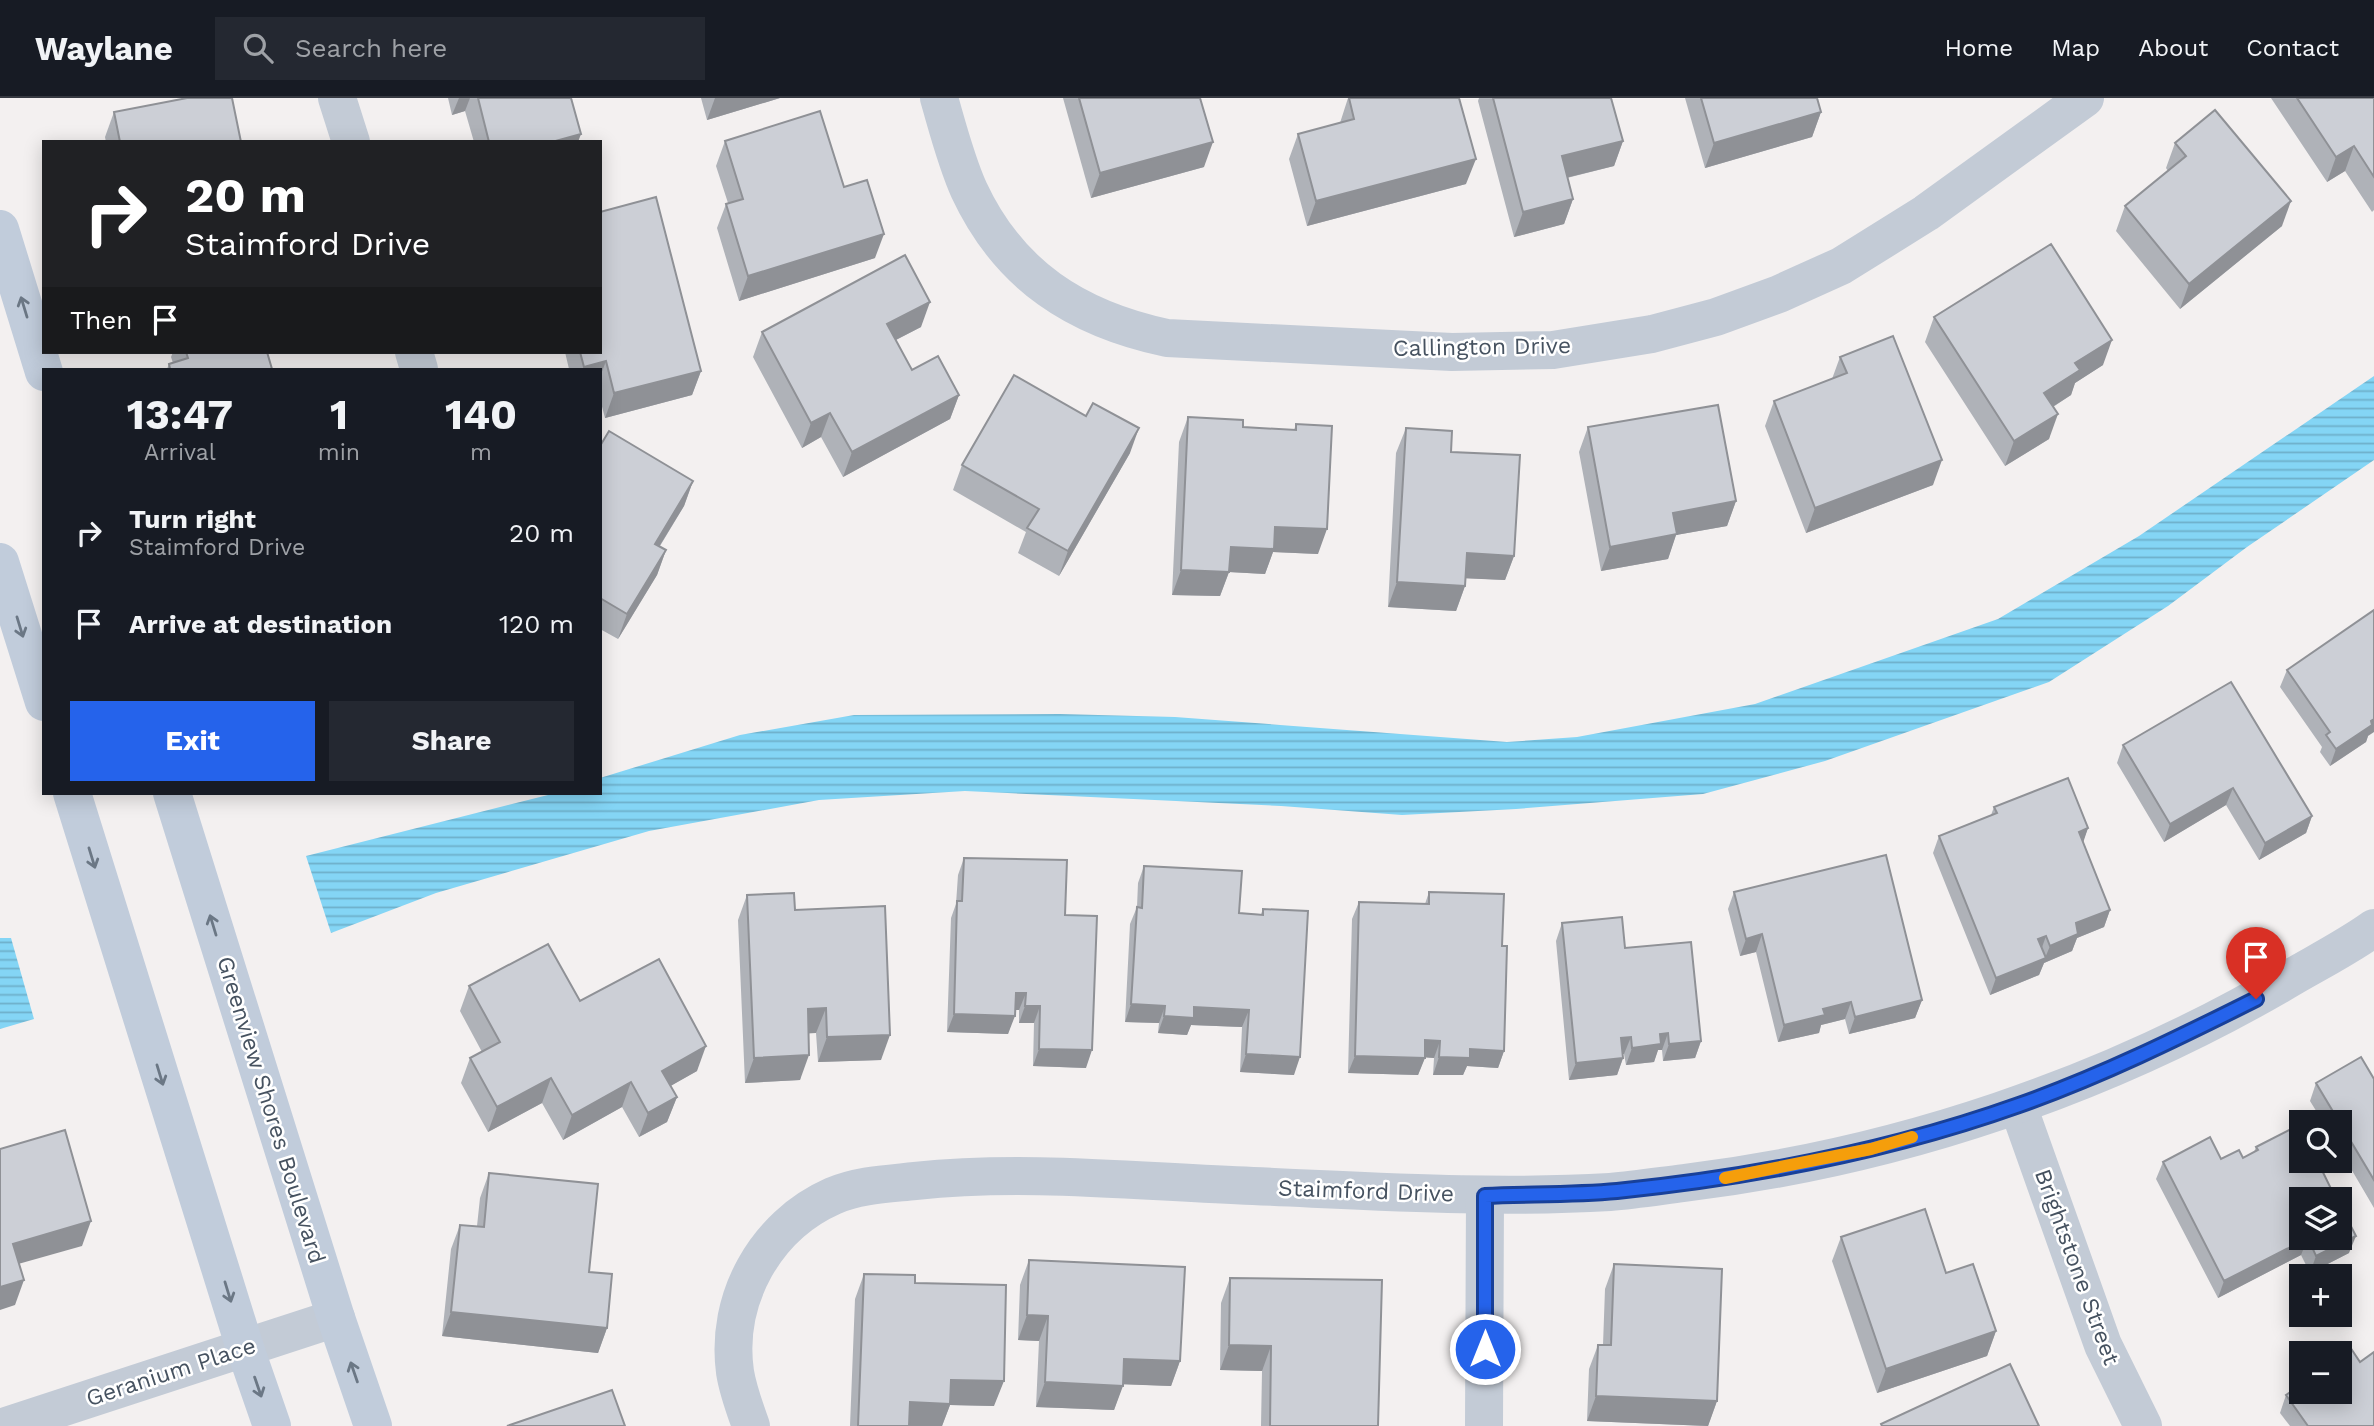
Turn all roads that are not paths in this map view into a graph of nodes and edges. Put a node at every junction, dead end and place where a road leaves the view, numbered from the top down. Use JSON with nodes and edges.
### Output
{"nodes":[{"id":1,"x":337,"y":98,"type":"edge"},
{"id":2,"x":939,"y":98,"type":"edge"},
{"id":3,"x":2085,"y":98,"type":"edge"},
{"id":4,"x":350,"y":140,"type":"edge"},
{"id":5,"x":0,"y":229,"type":"edge"},
{"id":6,"x":43,"y":368,"type":"edge"},
{"id":7,"x":0,"y":562,"type":"edge"},
{"id":8,"x":42,"y":696,"type":"edge"},
{"id":9,"x":73,"y":795,"type":"edge"},
{"id":10,"x":173,"y":795,"type":"edge"},
{"id":11,"x":2374,"y":928,"type":"edge"},
{"id":12,"x":2018,"y":1106,"type":"junction"},
{"id":13,"x":1485,"y":1196,"type":"junction"},
{"id":14,"x":336,"y":1318,"type":"junction"},
{"id":15,"x":245,"y":1348,"type":"junction"},
{"id":16,"x":6,"y":1426,"type":"edge"},
{"id":17,"x":272,"y":1426,"type":"edge"},
{"id":18,"x":373,"y":1426,"type":"edge"},
{"id":19,"x":751,"y":1426,"type":"edge"},
{"id":20,"x":1485,"y":1426,"type":"edge"},
{"id":21,"x":2143,"y":1426,"type":"edge"}],
"edges":[{"from":1,"to":4,"type":"street"},
{"from":2,"to":3,"type":"street","name":"Callington Drive"},
{"from":6,"to":5,"type":"street","one_way":true},
{"from":7,"to":8,"type":"street","one_way":true},
{"from":9,"to":15,"type":"street","one_way":true},
{"from":14,"to":10,"type":"street","name":"Greenview Shores Boulevard","one_way":true},
{"from":11,"to":12,"type":"street","name":"Staimford Drive"},
{"from":12,"to":13,"type":"street","name":"Staimford Drive"},
{"from":12,"to":21,"type":"street","name":"Brightstone Street"},
{"from":13,"to":19,"type":"street","name":"Staimford Drive"},
{"from":13,"to":20,"type":"street"},
{"from":14,"to":15,"type":"street","name":"Geranium Place"},
{"from":18,"to":14,"type":"street","name":"Greenview Shores Boulevard","one_way":true},
{"from":15,"to":16,"type":"street","name":"Geranium Place"},
{"from":15,"to":17,"type":"street","one_way":true}]}
